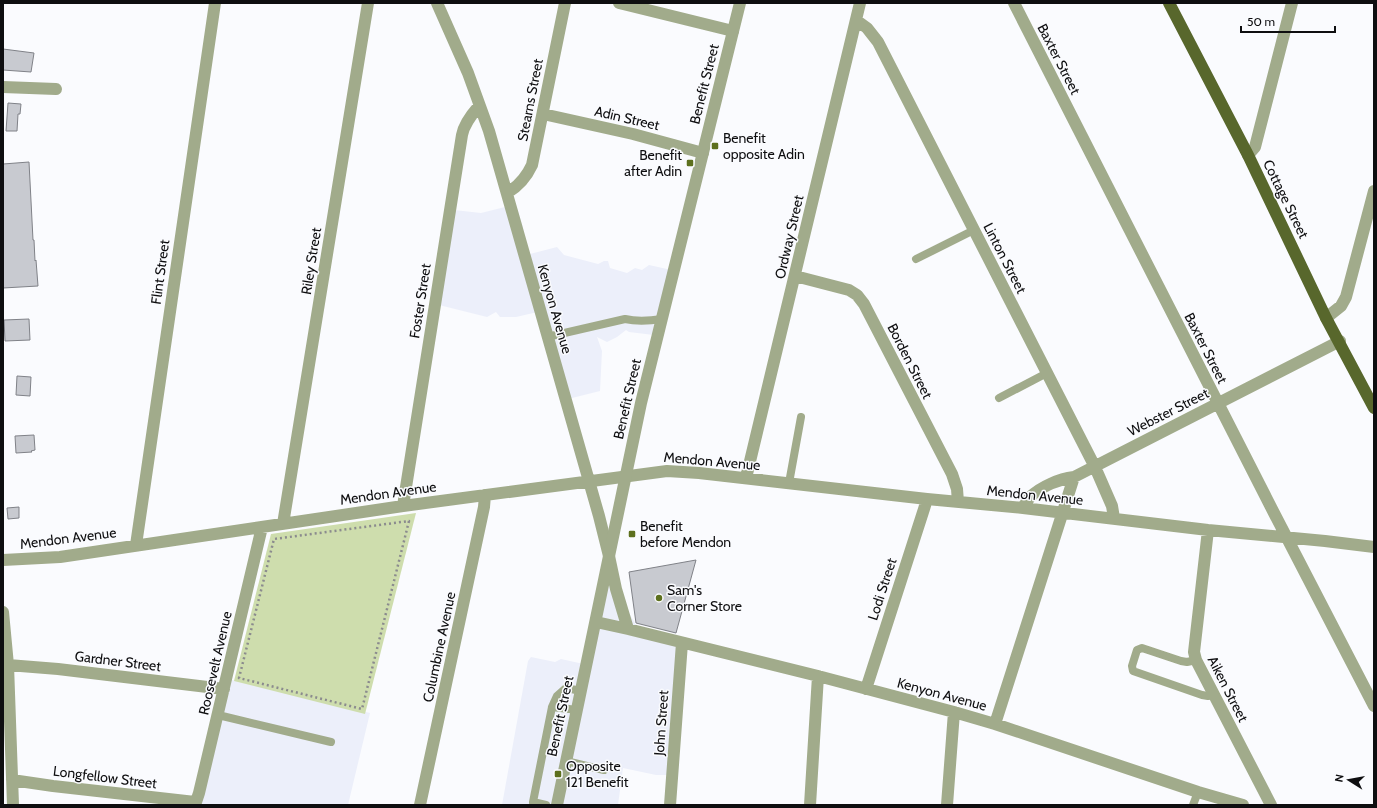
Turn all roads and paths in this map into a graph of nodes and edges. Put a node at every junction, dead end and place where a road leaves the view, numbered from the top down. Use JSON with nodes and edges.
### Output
{"nodes":[{"id":1,"x":214,"y":3,"type":"edge"},
{"id":2,"x":368,"y":3,"type":"edge"},
{"id":3,"x":437,"y":3,"type":"edge"},
{"id":4,"x":565,"y":3,"type":"edge"},
{"id":5,"x":619,"y":3,"type":"edge"},
{"id":6,"x":740,"y":3,"type":"edge"},
{"id":7,"x":860,"y":3,"type":"edge"},
{"id":8,"x":1014,"y":3,"type":"edge"},
{"id":9,"x":1169,"y":3,"type":"edge"},
{"id":10,"x":1292,"y":3,"type":"edge"},
{"id":11,"x":856,"y":20,"type":"junction"},
{"id":12,"x":733,"y":31,"type":"junction"},
{"id":13,"x":3,"y":87,"type":"edge"},
{"id":14,"x":56,"y":89,"type":"dead end"},
{"id":15,"x":479,"y":106,"type":"junction"},
{"id":16,"x":543,"y":114,"type":"junction"},
{"id":17,"x":703,"y":152,"type":"junction"},
{"id":18,"x":1248,"y":155,"type":"junction"},
{"id":19,"x":1374,"y":191,"type":"edge"},
{"id":20,"x":507,"y":193,"type":"junction"},
{"id":21,"x":974,"y":230,"type":"junction"},
{"id":22,"x":916,"y":259,"type":"dead end"},
{"id":23,"x":795,"y":276,"type":"junction"},
{"id":24,"x":662,"y":318,"type":"junction"},
{"id":25,"x":1326,"y":318,"type":"junction"},
{"id":26,"x":547,"y":337,"type":"junction"},
{"id":27,"x":1340,"y":341,"type":"junction"},
{"id":28,"x":1047,"y":373,"type":"junction"},
{"id":29,"x":999,"y":398,"type":"dead end"},
{"id":30,"x":1218,"y":404,"type":"junction"},
{"id":31,"x":1374,"y":408,"type":"edge"},
{"id":32,"x":801,"y":417,"type":"dead end"},
{"id":33,"x":1095,"y":467,"type":"junction"},
{"id":34,"x":625,"y":476,"type":"junction"},
{"id":35,"x":1074,"y":477,"type":"junction"},
{"id":36,"x":746,"y":478,"type":"junction"},
{"id":37,"x":589,"y":481,"type":"junction"},
{"id":38,"x":789,"y":483,"type":"junction"},
{"id":39,"x":485,"y":495,"type":"junction"},
{"id":40,"x":926,"y":499,"type":"junction"},
{"id":41,"x":958,"y":502,"type":"junction"},
{"id":42,"x":402,"y":506,"type":"junction"},
{"id":43,"x":1023,"y":508,"type":"junction"},
{"id":44,"x":1063,"y":512,"type":"junction"},
{"id":45,"x":1114,"y":518,"type":"junction"},
{"id":46,"x":283,"y":524,"type":"junction"},
{"id":47,"x":262,"y":527,"type":"junction"},
{"id":48,"x":1208,"y":530,"type":"junction"},
{"id":49,"x":1288,"y":538,"type":"junction"},
{"id":50,"x":136,"y":545,"type":"junction"},
{"id":51,"x":1374,"y":547,"type":"edge"},
{"id":52,"x":610,"y":556,"type":"junction"},
{"id":53,"x":3,"y":560,"type":"edge"},
{"id":54,"x":3,"y":612,"type":"edge"},
{"id":55,"x":596,"y":622,"type":"junction"},
{"id":56,"x":628,"y":629,"type":"junction"},
{"id":57,"x":682,"y":643,"type":"junction"},
{"id":58,"x":1196,"y":660,"type":"junction"},
{"id":59,"x":8,"y":665,"type":"junction"},
{"id":60,"x":818,"y":676,"type":"junction"},
{"id":61,"x":239,"y":678,"type":"joint"},
{"id":62,"x":224,"y":689,"type":"junction"},
{"id":63,"x":866,"y":689,"type":"junction"},
{"id":64,"x":581,"y":691,"type":"junction"},
{"id":65,"x":1214,"y":695,"type":"junction"},
{"id":66,"x":1374,"y":706,"type":"edge"},
{"id":67,"x":552,"y":707,"type":"junction"},
{"id":68,"x":577,"y":710,"type":"junction"},
{"id":69,"x":954,"y":712,"type":"junction"},
{"id":70,"x":218,"y":714,"type":"junction"},
{"id":71,"x":995,"y":724,"type":"junction"},
{"id":72,"x":331,"y":742,"type":"dead end"},
{"id":73,"x":566,"y":762,"type":"junction"},
{"id":74,"x":604,"y":770,"type":"dead end"},
{"id":75,"x":12,"y":780,"type":"junction"},
{"id":76,"x":1198,"y":792,"type":"junction"},
{"id":77,"x":195,"y":804,"type":"edge"},
{"id":78,"x":13,"y":805,"type":"edge"},
{"id":79,"x":420,"y":805,"type":"edge"},
{"id":80,"x":546,"y":805,"type":"edge"},
{"id":81,"x":557,"y":805,"type":"edge"},
{"id":82,"x":670,"y":805,"type":"edge"},
{"id":83,"x":810,"y":805,"type":"edge"},
{"id":84,"x":947,"y":805,"type":"edge"},
{"id":85,"x":1193,"y":805,"type":"edge"},
{"id":86,"x":1243,"y":805,"type":"edge"},
{"id":87,"x":1271,"y":805,"type":"edge"}],
"edges":[{"from":1,"to":50,"type":"street","name":"Flint Street"},
{"from":2,"to":46,"type":"street","name":"Riley Street"},
{"from":3,"to":15,"type":"street","name":"Kenyon Avenue"},
{"from":4,"to":16,"type":"street","name":"Stearns Street"},
{"from":5,"to":12,"type":"street"},
{"from":6,"to":12,"type":"street","name":"Benefit Street"},
{"from":7,"to":11,"type":"street","name":"Ordway Street"},
{"from":8,"to":30,"type":"street","name":"Baxter Street"},
{"from":9,"to":18,"type":"main road","name":"Cottage Street"},
{"from":10,"to":18,"type":"street"},
{"from":11,"to":21,"type":"street","name":"Linton Street"},
{"from":11,"to":23,"type":"street","name":"Ordway Street"},
{"from":12,"to":17,"type":"street","name":"Benefit Street"},
{"from":13,"to":14,"type":"street"},
{"from":15,"to":20,"type":"street","name":"Kenyon Avenue"},
{"from":15,"to":42,"type":"street","name":"Foster Street"},
{"from":16,"to":17,"type":"street","name":"Adin Street"},
{"from":16,"to":20,"type":"street","name":"Stearns Street"},
{"from":17,"to":24,"type":"street","name":"Benefit Street"},
{"from":18,"to":25,"type":"main road","name":"Cottage Street"},
{"from":19,"to":25,"type":"street"},
{"from":20,"to":26,"type":"street","name":"Kenyon Avenue"},
{"from":21,"to":22,"type":"lane"},
{"from":21,"to":28,"type":"street","name":"Linton Street"},
{"from":23,"to":36,"type":"street","name":"Ordway Street"},
{"from":23,"to":41,"type":"street","name":"Borden Street"},
{"from":24,"to":26,"type":"lane"},
{"from":24,"to":34,"type":"street","name":"Benefit Street"},
{"from":25,"to":27,"type":"main road","name":"Cottage Street"},
{"from":26,"to":37,"type":"street","name":"Kenyon Avenue"},
{"from":27,"to":30,"type":"street","name":"Webster Street"},
{"from":27,"to":31,"type":"main road","name":"Cottage Street"},
{"from":28,"to":29,"type":"lane"},
{"from":28,"to":33,"type":"street","name":"Linton Street"},
{"from":30,"to":33,"type":"street","name":"Webster Street"},
{"from":30,"to":49,"type":"street","name":"Baxter Street"},
{"from":32,"to":38,"type":"lane"},
{"from":33,"to":35,"type":"street","name":"Webster Street"},
{"from":33,"to":45,"type":"street","name":"Linton Street"},
{"from":34,"to":36,"type":"street","name":"Mendon Avenue"},
{"from":34,"to":37,"type":"street","name":"Mendon Avenue"},
{"from":34,"to":52,"type":"street","name":"Benefit Street"},
{"from":35,"to":43,"type":"street","name":"Webster Street"},
{"from":35,"to":44,"type":"street"},
{"from":36,"to":38,"type":"street","name":"Mendon Avenue"},
{"from":37,"to":39,"type":"street","name":"Mendon Avenue"},
{"from":37,"to":52,"type":"street","name":"Kenyon Avenue"},
{"from":38,"to":40,"type":"street","name":"Mendon Avenue"},
{"from":39,"to":42,"type":"street","name":"Mendon Avenue"},
{"from":39,"to":79,"type":"street","name":"Columbine Avenue"},
{"from":40,"to":41,"type":"street","name":"Mendon Avenue"},
{"from":40,"to":63,"type":"street","name":"Lodi Street"},
{"from":41,"to":43,"type":"street","name":"Mendon Avenue"},
{"from":42,"to":46,"type":"street","name":"Mendon Avenue"},
{"from":43,"to":44,"type":"street","name":"Mendon Avenue"},
{"from":44,"to":45,"type":"street","name":"Mendon Avenue"},
{"from":44,"to":71,"type":"street"},
{"from":45,"to":48,"type":"street","name":"Mendon Avenue"},
{"from":46,"to":47,"type":"street","name":"Mendon Avenue"},
{"from":47,"to":50,"type":"street","name":"Mendon Avenue"},
{"from":47,"to":62,"type":"street","name":"Roosevelt Avenue"},
{"from":48,"to":49,"type":"street","name":"Mendon Avenue"},
{"from":48,"to":58,"type":"street","name":"Aiken Street"},
{"from":49,"to":51,"type":"street","name":"Mendon Avenue"},
{"from":49,"to":66,"type":"street","name":"Baxter Street"},
{"from":50,"to":53,"type":"street","name":"Mendon Avenue"},
{"from":52,"to":55,"type":"street","name":"Benefit Street"},
{"from":52,"to":56,"type":"street","name":"Kenyon Avenue"},
{"from":54,"to":59,"type":"street"},
{"from":55,"to":56,"type":"street","name":"Kenyon Avenue"},
{"from":55,"to":64,"type":"street","name":"Benefit Street"},
{"from":56,"to":57,"type":"street","name":"Kenyon Avenue"},
{"from":57,"to":60,"type":"street","name":"Kenyon Avenue"},
{"from":57,"to":82,"type":"street","name":"John Street"},
{"from":58,"to":65,"type":"street","name":"Aiken Street"},
{"from":58,"to":65,"type":"lane"},
{"from":59,"to":62,"type":"street","name":"Gardner Street"},
{"from":59,"to":75,"type":"street"},
{"from":60,"to":63,"type":"street","name":"Kenyon Avenue"},
{"from":60,"to":83,"type":"street"},
{"from":61,"to":61,"type":"path"},
{"from":62,"to":70,"type":"street","name":"Roosevelt Avenue"},
{"from":63,"to":69,"type":"street","name":"Kenyon Avenue"},
{"from":64,"to":67,"type":"lane"},
{"from":64,"to":68,"type":"street","name":"Benefit Street"},
{"from":65,"to":87,"type":"street","name":"Aiken Street"},
{"from":67,"to":68,"type":"lane"},
{"from":67,"to":80,"type":"lane"},
{"from":68,"to":73,"type":"street","name":"Benefit Street"},
{"from":69,"to":71,"type":"street","name":"Kenyon Avenue"},
{"from":69,"to":84,"type":"street"},
{"from":70,"to":72,"type":"lane"},
{"from":70,"to":77,"type":"street","name":"Roosevelt Avenue"},
{"from":71,"to":76,"type":"street","name":"Kenyon Avenue"},
{"from":73,"to":74,"type":"lane"},
{"from":73,"to":81,"type":"street","name":"Benefit Street"},
{"from":75,"to":77,"type":"street","name":"Longfellow Street"},
{"from":75,"to":78,"type":"street"},
{"from":76,"to":85,"type":"lane"},
{"from":76,"to":86,"type":"street","name":"Kenyon Avenue"}]}
